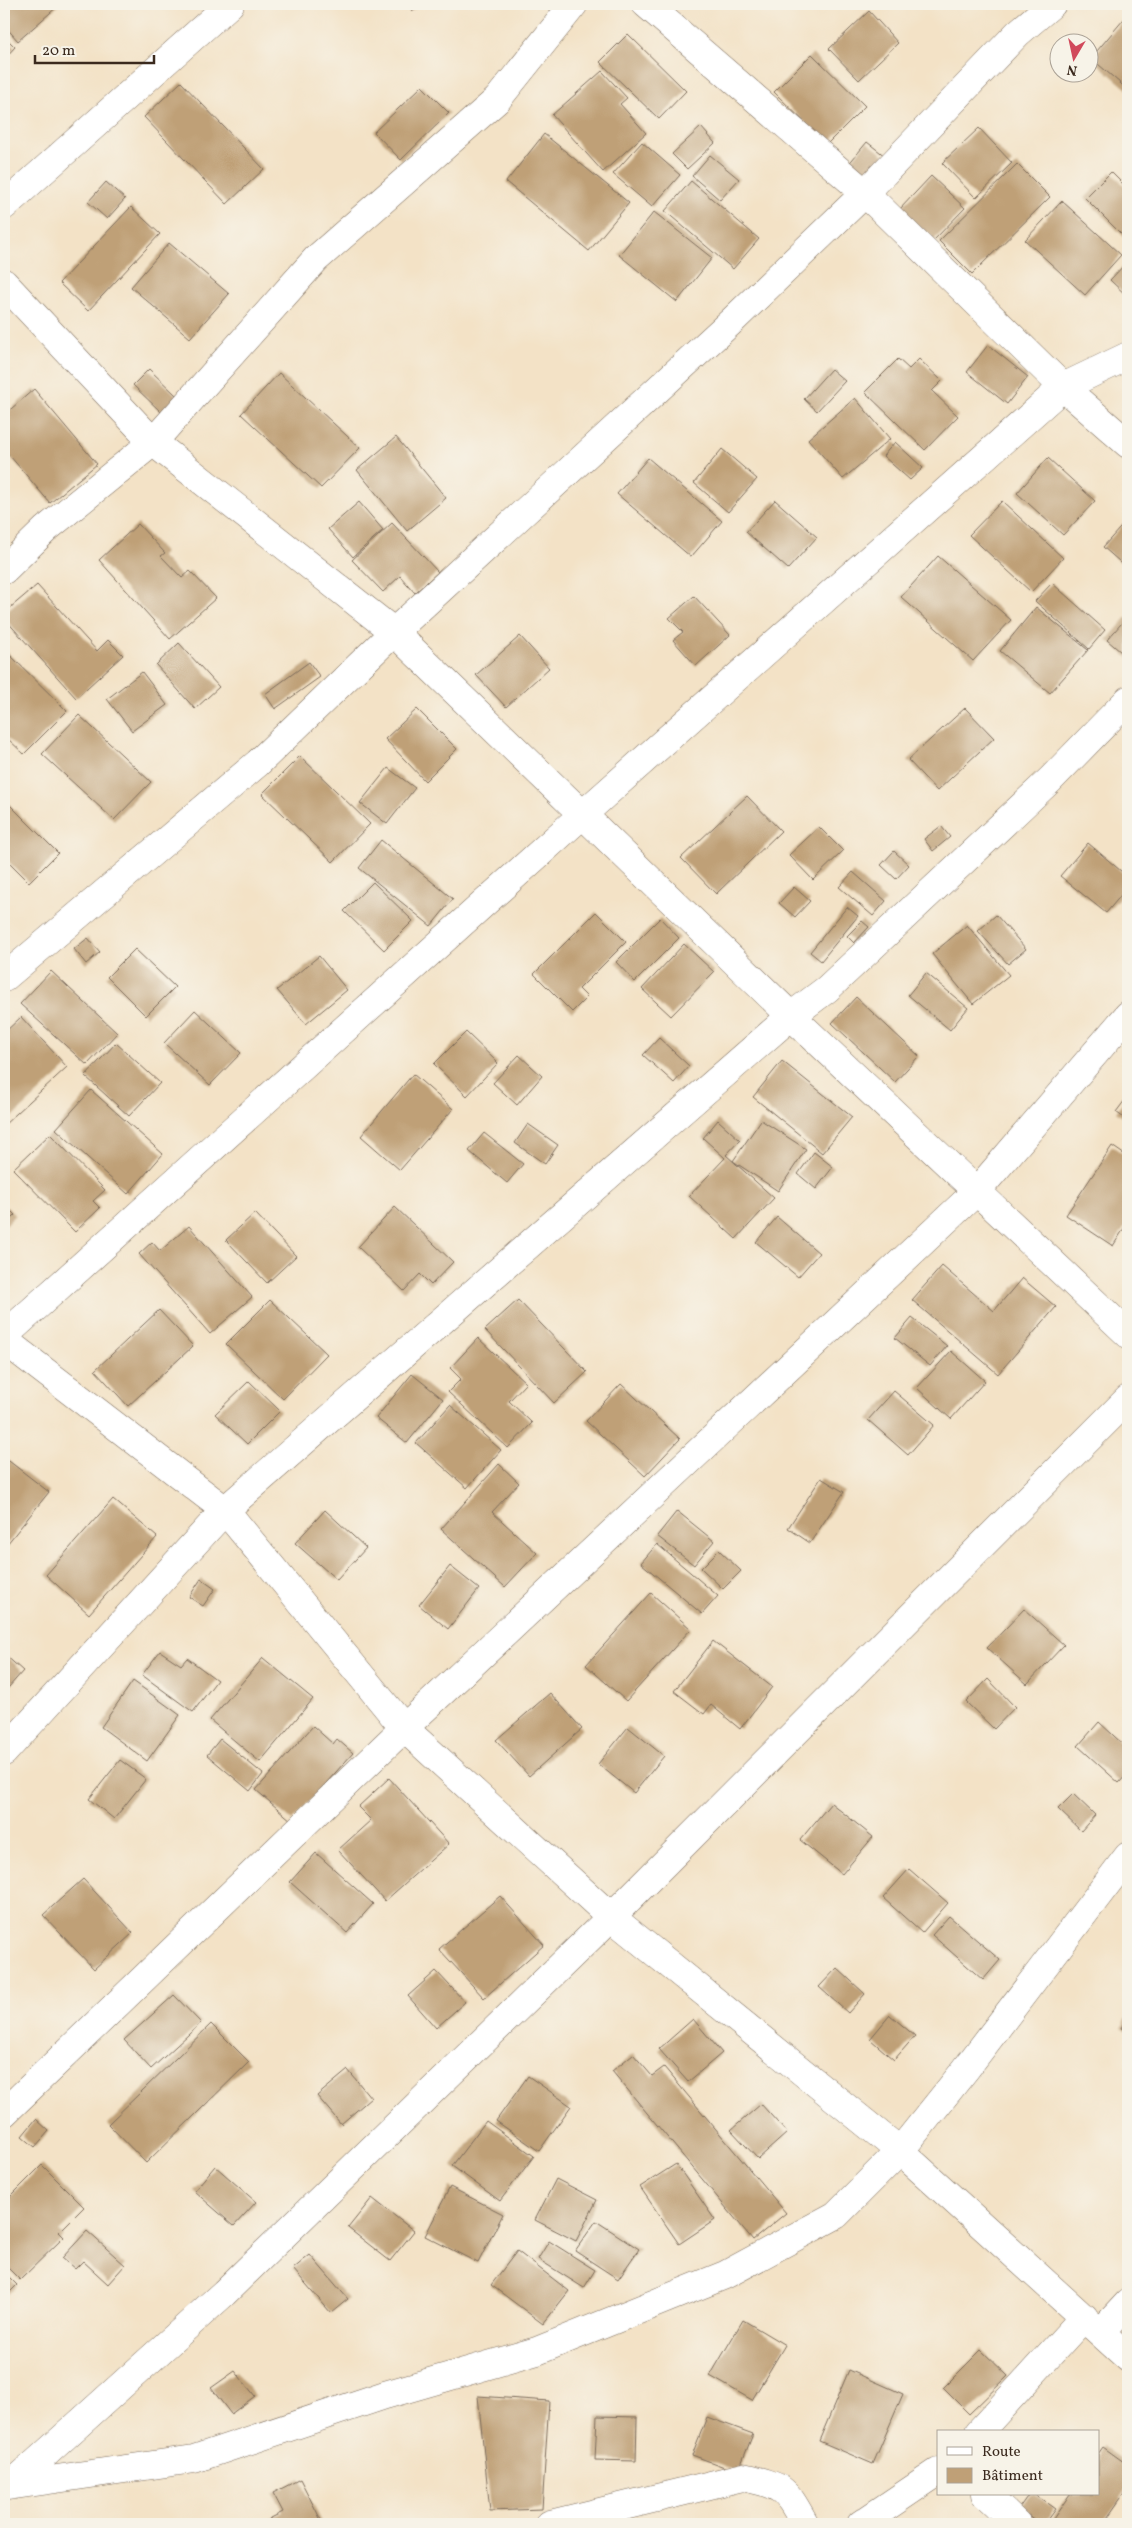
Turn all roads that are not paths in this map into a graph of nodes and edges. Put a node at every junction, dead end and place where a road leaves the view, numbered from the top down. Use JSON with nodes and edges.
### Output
{"nodes":[{"id":1,"x":230,"y":4,"type":"edge"},
{"id":2,"x":574,"y":4,"type":"edge"},
{"id":3,"x":646,"y":4,"type":"edge"},
{"id":4,"x":1052,"y":4,"type":"edge"},
{"id":5,"x":864,"y":193,"type":"junction"},
{"id":6,"x":4,"y":206,"type":"edge"},
{"id":7,"x":4,"y":283,"type":"edge"},
{"id":8,"x":1128,"y":356,"type":"edge"},
{"id":9,"x":1063,"y":387,"type":"junction"},
{"id":10,"x":153,"y":442,"type":"junction"},
{"id":11,"x":1128,"y":444,"type":"edge"},
{"id":12,"x":4,"y":570,"type":"edge"},
{"id":13,"x":394,"y":632,"type":"junction"},
{"id":14,"x":1128,"y":700,"type":"edge"},
{"id":15,"x":582,"y":815,"type":"junction"},
{"id":16,"x":4,"y":978,"type":"edge"},
{"id":17,"x":1128,"y":1015,"type":"edge"},
{"id":18,"x":791,"y":1016,"type":"junction"},
{"id":19,"x":976,"y":1191,"type":"junction"},
{"id":20,"x":1128,"y":1334,"type":"edge"},
{"id":21,"x":4,"y":1336,"type":"edge"},
{"id":22,"x":4,"y":1340,"type":"edge"},
{"id":23,"x":1128,"y":1399,"type":"edge"},
{"id":24,"x":225,"y":1510,"type":"junction"},
{"id":25,"x":404,"y":1728,"type":"junction"},
{"id":26,"x":4,"y":1752,"type":"edge"},
{"id":27,"x":1128,"y":1856,"type":"edge"},
{"id":28,"x":611,"y":1917,"type":"junction"},
{"id":29,"x":4,"y":2113,"type":"edge"},
{"id":30,"x":900,"y":2151,"type":"junction"},
{"id":31,"x":1128,"y":2303,"type":"edge"},
{"id":32,"x":1092,"y":2325,"type":"junction"},
{"id":33,"x":1128,"y":2358,"type":"edge"},
{"id":34,"x":981,"y":2430,"type":"edge"},
{"id":35,"x":937,"y":2473,"type":"edge"},
{"id":36,"x":7,"y":2486,"type":"edge"},
{"id":37,"x":987,"y":2496,"type":"edge"},
{"id":38,"x":550,"y":2524,"type":"edge"},
{"id":39,"x":805,"y":2524,"type":"edge"},
{"id":40,"x":861,"y":2524,"type":"edge"},
{"id":41,"x":1018,"y":2524,"type":"edge"}],
"edges":[{"from":1,"to":6,"type":"street"},
{"from":2,"to":10,"type":"street"},
{"from":3,"to":5,"type":"street"},
{"from":4,"to":5,"type":"street"},
{"from":5,"to":9,"type":"street"},
{"from":5,"to":13,"type":"street"},
{"from":7,"to":10,"type":"street"},
{"from":8,"to":9,"type":"street"},
{"from":9,"to":11,"type":"street"},
{"from":9,"to":15,"type":"street"},
{"from":10,"to":12,"type":"street"},
{"from":10,"to":13,"type":"street"},
{"from":13,"to":15,"type":"street"},
{"from":13,"to":16,"type":"street"},
{"from":14,"to":18,"type":"street"},
{"from":15,"to":18,"type":"street"},
{"from":15,"to":21,"type":"street"},
{"from":17,"to":19,"type":"street"},
{"from":18,"to":19,"type":"street"},
{"from":18,"to":24,"type":"street"},
{"from":19,"to":20,"type":"street"},
{"from":19,"to":25,"type":"street"},
{"from":22,"to":24,"type":"street"},
{"from":23,"to":28,"type":"street"},
{"from":24,"to":25,"type":"street"},
{"from":24,"to":26,"type":"street"},
{"from":25,"to":28,"type":"street"},
{"from":25,"to":29,"type":"street"},
{"from":27,"to":30,"type":"street"},
{"from":28,"to":30,"type":"street"},
{"from":28,"to":36,"type":"street"},
{"from":30,"to":32,"type":"street"},
{"from":30,"to":36,"type":"street"},
{"from":31,"to":32,"type":"street"},
{"from":32,"to":33,"type":"street"},
{"from":32,"to":34,"type":"street"},
{"from":35,"to":40,"type":"street"},
{"from":37,"to":41,"type":"street"},
{"from":38,"to":39,"type":"street"}]}
